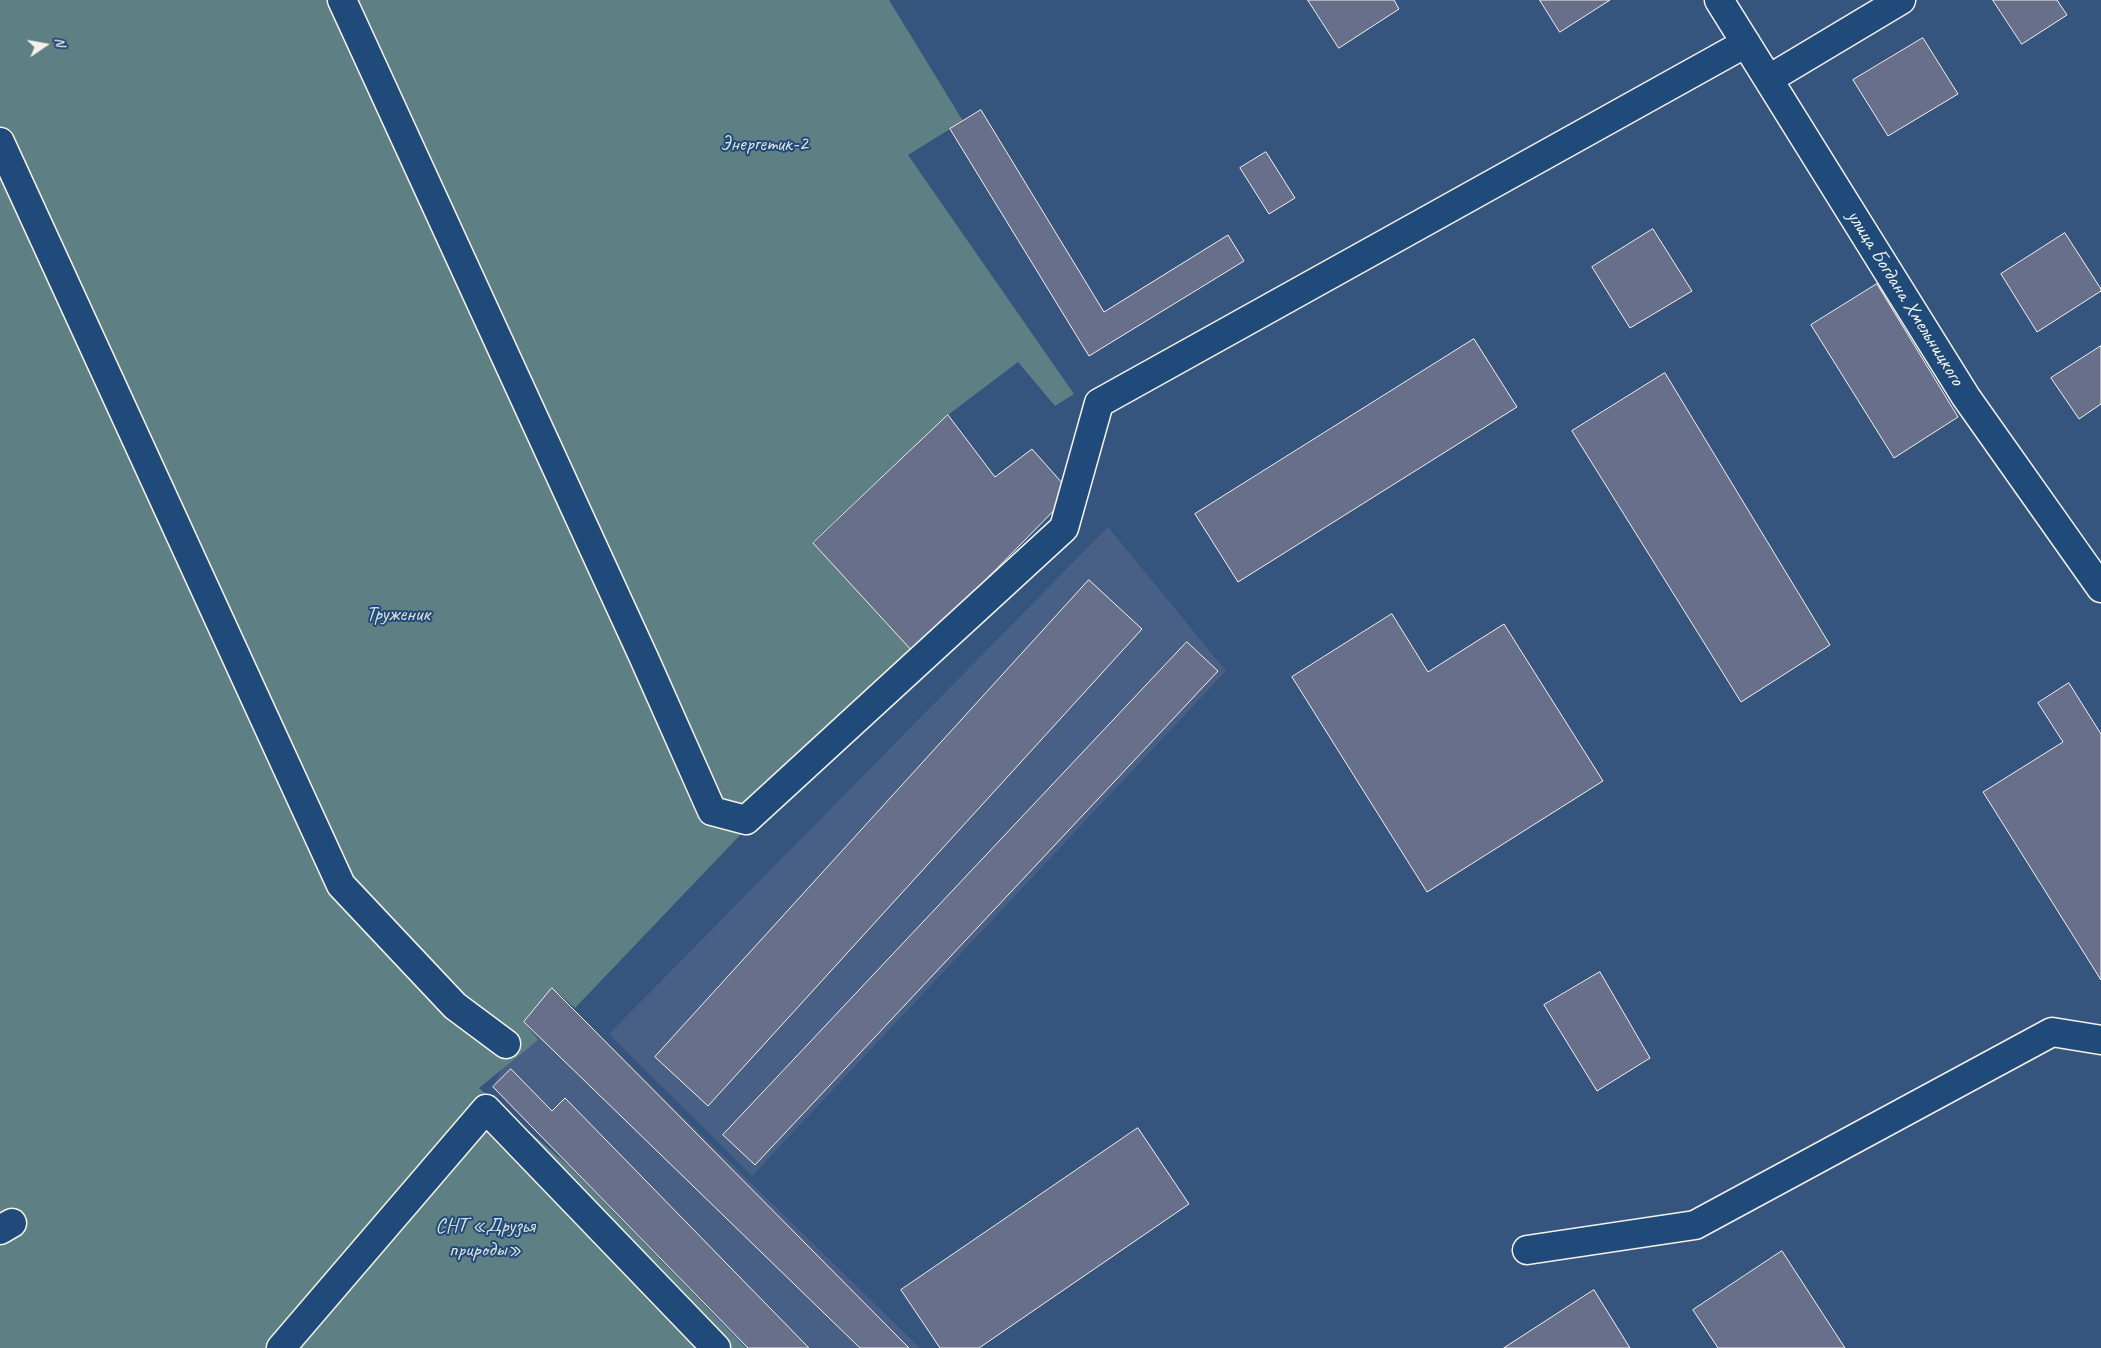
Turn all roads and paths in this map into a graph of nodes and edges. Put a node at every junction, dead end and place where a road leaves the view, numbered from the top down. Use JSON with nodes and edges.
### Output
{"nodes":[{"id":1,"x":342,"y":0,"type":"edge"},
{"id":2,"x":1719,"y":0,"type":"edge"},
{"id":3,"x":1901,"y":0,"type":"edge"},
{"id":4,"x":1746,"y":42,"type":"junction"},
{"id":5,"x":1769,"y":79,"type":"junction"},
{"id":6,"x":0,"y":142,"type":"edge"},
{"id":7,"x":2101,"y":588,"type":"edge"},
{"id":8,"x":2101,"y":1040,"type":"edge"},
{"id":9,"x":506,"y":1044,"type":"dead end"},
{"id":10,"x":1527,"y":1250,"type":"dead end"},
{"id":11,"x":281,"y":1348,"type":"edge"},
{"id":12,"x":716,"y":1348,"type":"edge"}],
"edges":[{"from":1,"to":4,"type":"street"},
{"from":2,"to":4,"type":"street","name":"улица Богдана Хмельницкого"},
{"from":3,"to":5,"type":"street"},
{"from":4,"to":5,"type":"street","name":"улица Богдана Хмельницкого"},
{"from":5,"to":7,"type":"street","name":"улица Богдана Хмельницкого"},
{"from":6,"to":9,"type":"street"},
{"from":8,"to":10,"type":"street"},
{"from":11,"to":12,"type":"street"}]}
